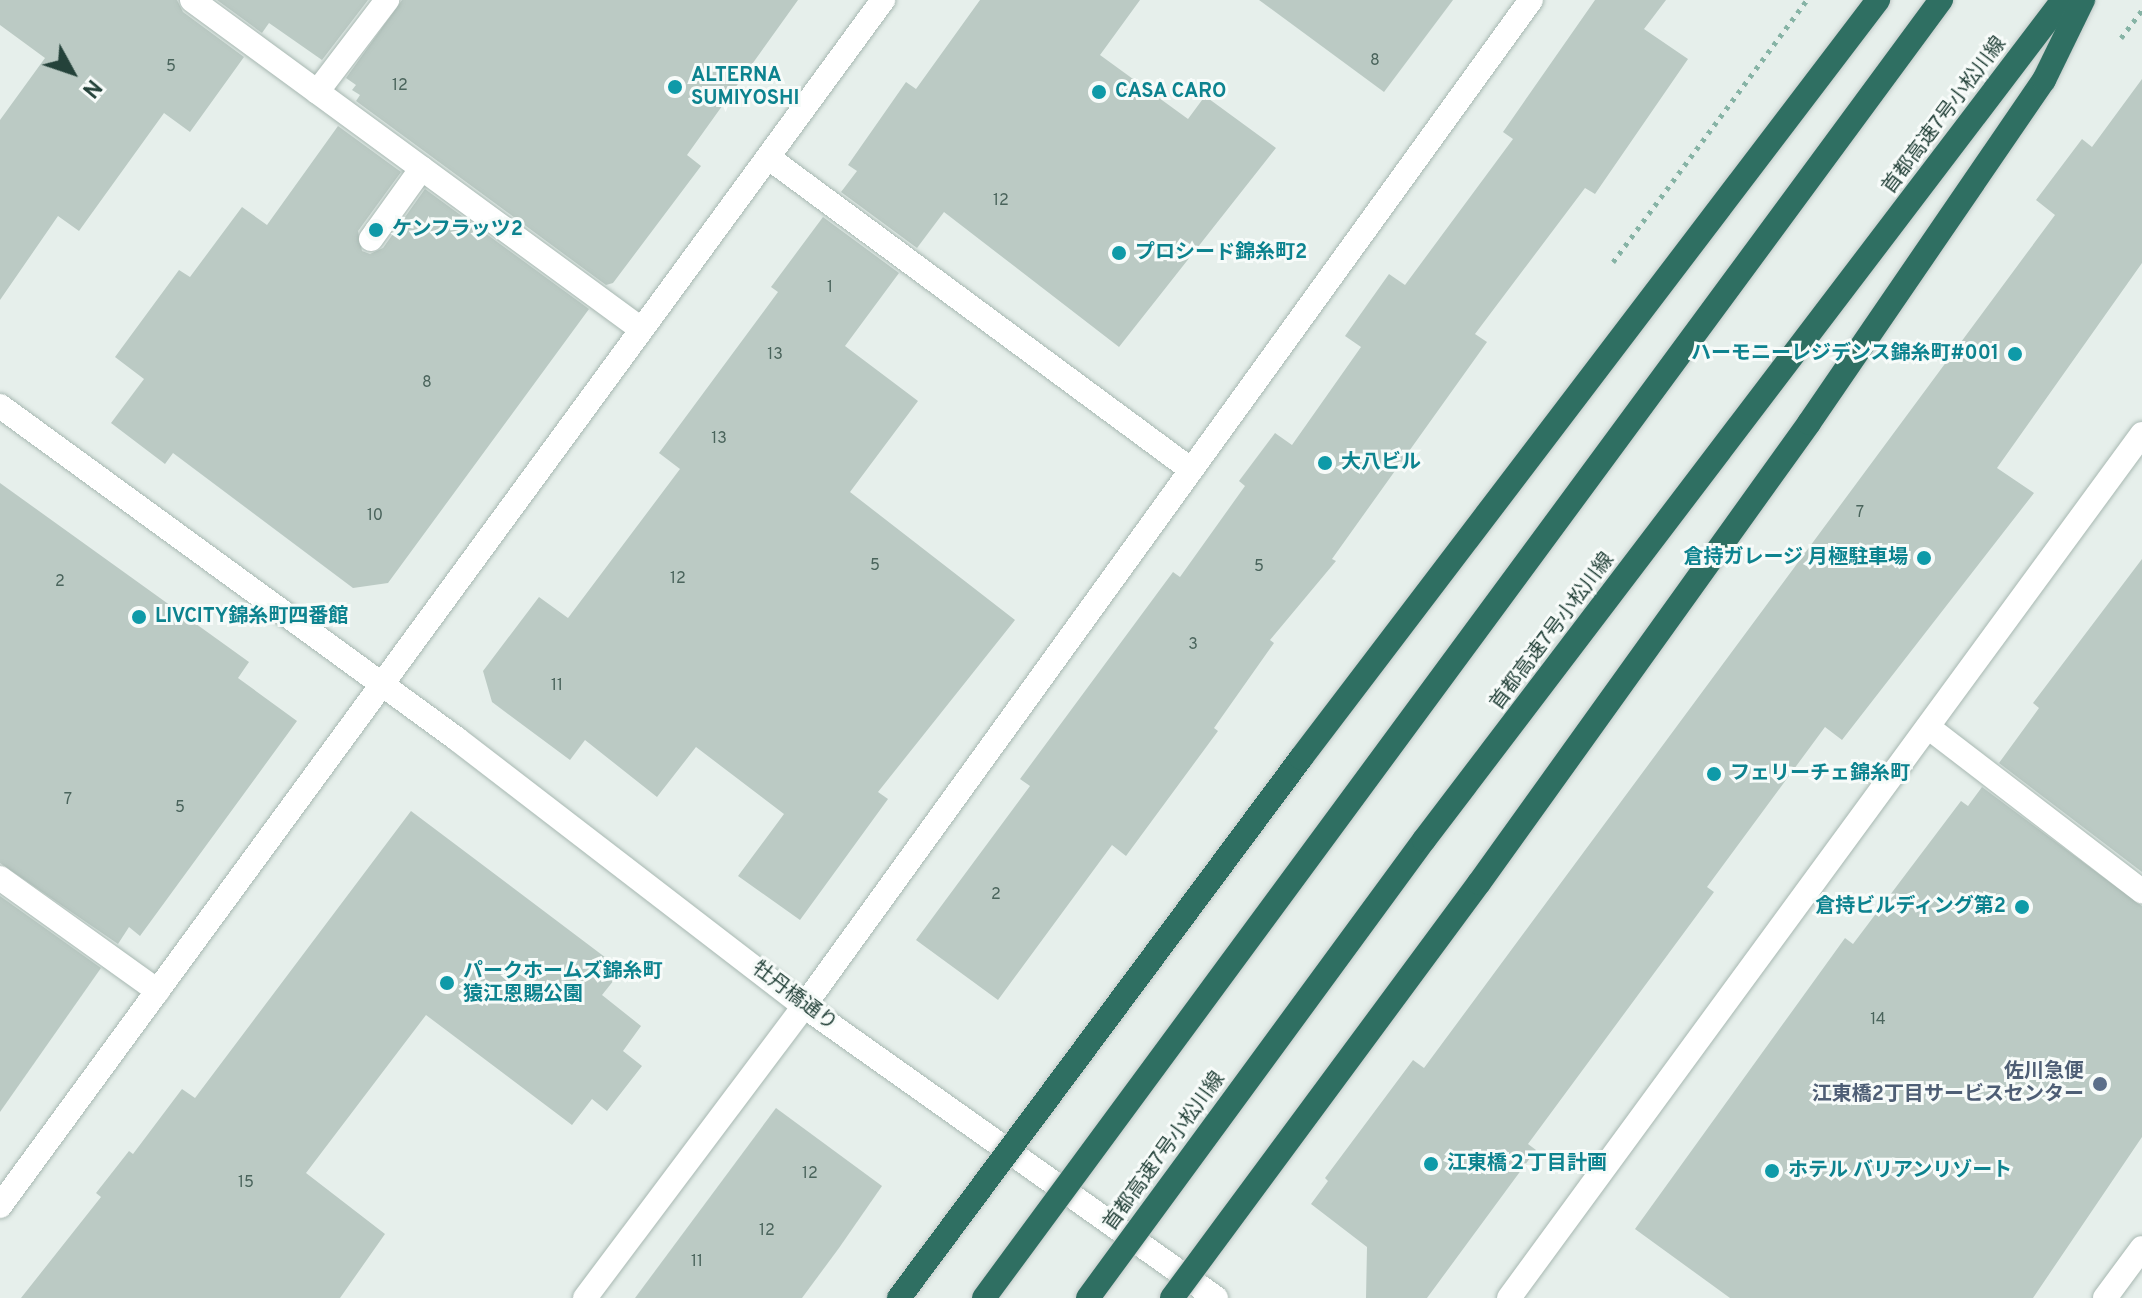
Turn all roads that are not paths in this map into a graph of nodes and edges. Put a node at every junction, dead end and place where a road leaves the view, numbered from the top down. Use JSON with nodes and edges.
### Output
{"nodes":[{"id":1,"x":192,"y":0,"type":"edge"},
{"id":2,"x":387,"y":0,"type":"edge"},
{"id":3,"x":883,"y":0,"type":"edge"},
{"id":4,"x":1531,"y":0,"type":"edge"},
{"id":5,"x":1878,"y":0,"type":"edge"},
{"id":6,"x":1941,"y":0,"type":"edge"},
{"id":7,"x":2063,"y":0,"type":"edge"},
{"id":8,"x":2083,"y":0,"type":"edge"},
{"id":9,"x":317,"y":92,"type":"junction"},
{"id":10,"x":769,"y":158,"type":"junction"},
{"id":11,"x":422,"y":168,"type":"junction"},
{"id":12,"x":371,"y":239,"type":"dead end"},
{"id":13,"x":641,"y":329,"type":"junction"},
{"id":14,"x":0,"y":406,"type":"edge"},
{"id":15,"x":2142,"y":434,"type":"edge"},
{"id":16,"x":1190,"y":469,"type":"junction"},
{"id":17,"x":382,"y":684,"type":"junction"},
{"id":18,"x":1928,"y":727,"type":"junction"},
{"id":19,"x":0,"y":878,"type":"edge"},
{"id":20,"x":2142,"y":891,"type":"edge"},
{"id":21,"x":158,"y":991,"type":"junction"},
{"id":22,"x":804,"y":1006,"type":"junction"},
{"id":23,"x":0,"y":1206,"type":"edge"},
{"id":24,"x":2142,"y":1248,"type":"edge"},
{"id":25,"x":585,"y":1298,"type":"edge"},
{"id":26,"x":899,"y":1298,"type":"edge"},
{"id":27,"x":984,"y":1298,"type":"edge"},
{"id":28,"x":1088,"y":1298,"type":"edge"},
{"id":29,"x":1172,"y":1298,"type":"edge"},
{"id":30,"x":1216,"y":1298,"type":"edge"},
{"id":31,"x":1509,"y":1298,"type":"edge"},
{"id":32,"x":2105,"y":1298,"type":"edge"}],
"edges":[{"from":1,"to":9,"type":"street"},
{"from":2,"to":9,"type":"street"},
{"from":3,"to":10,"type":"street"},
{"from":4,"to":16,"type":"street"},
{"from":5,"to":26,"type":"highway","bridge":true},
{"from":6,"to":27,"type":"highway","bridge":true},
{"from":7,"to":28,"type":"highway","name":"首都高速7号小松川線","bridge":true},
{"from":8,"to":29,"type":"highway","bridge":true},
{"from":9,"to":11,"type":"street"},
{"from":10,"to":13,"type":"street"},
{"from":10,"to":16,"type":"street"},
{"from":11,"to":12,"type":"street"},
{"from":11,"to":13,"type":"street"},
{"from":13,"to":17,"type":"street"},
{"from":14,"to":17,"type":"street","name":"牡丹橋通り"},
{"from":15,"to":18,"type":"street"},
{"from":16,"to":22,"type":"street"},
{"from":17,"to":21,"type":"street"},
{"from":17,"to":22,"type":"street","name":"牡丹橋通り"},
{"from":18,"to":20,"type":"street"},
{"from":18,"to":31,"type":"street"},
{"from":19,"to":21,"type":"street"},
{"from":21,"to":23,"type":"street"},
{"from":22,"to":25,"type":"street"},
{"from":22,"to":30,"type":"street","name":"牡丹橋通り"},
{"from":24,"to":32,"type":"street"}]}
